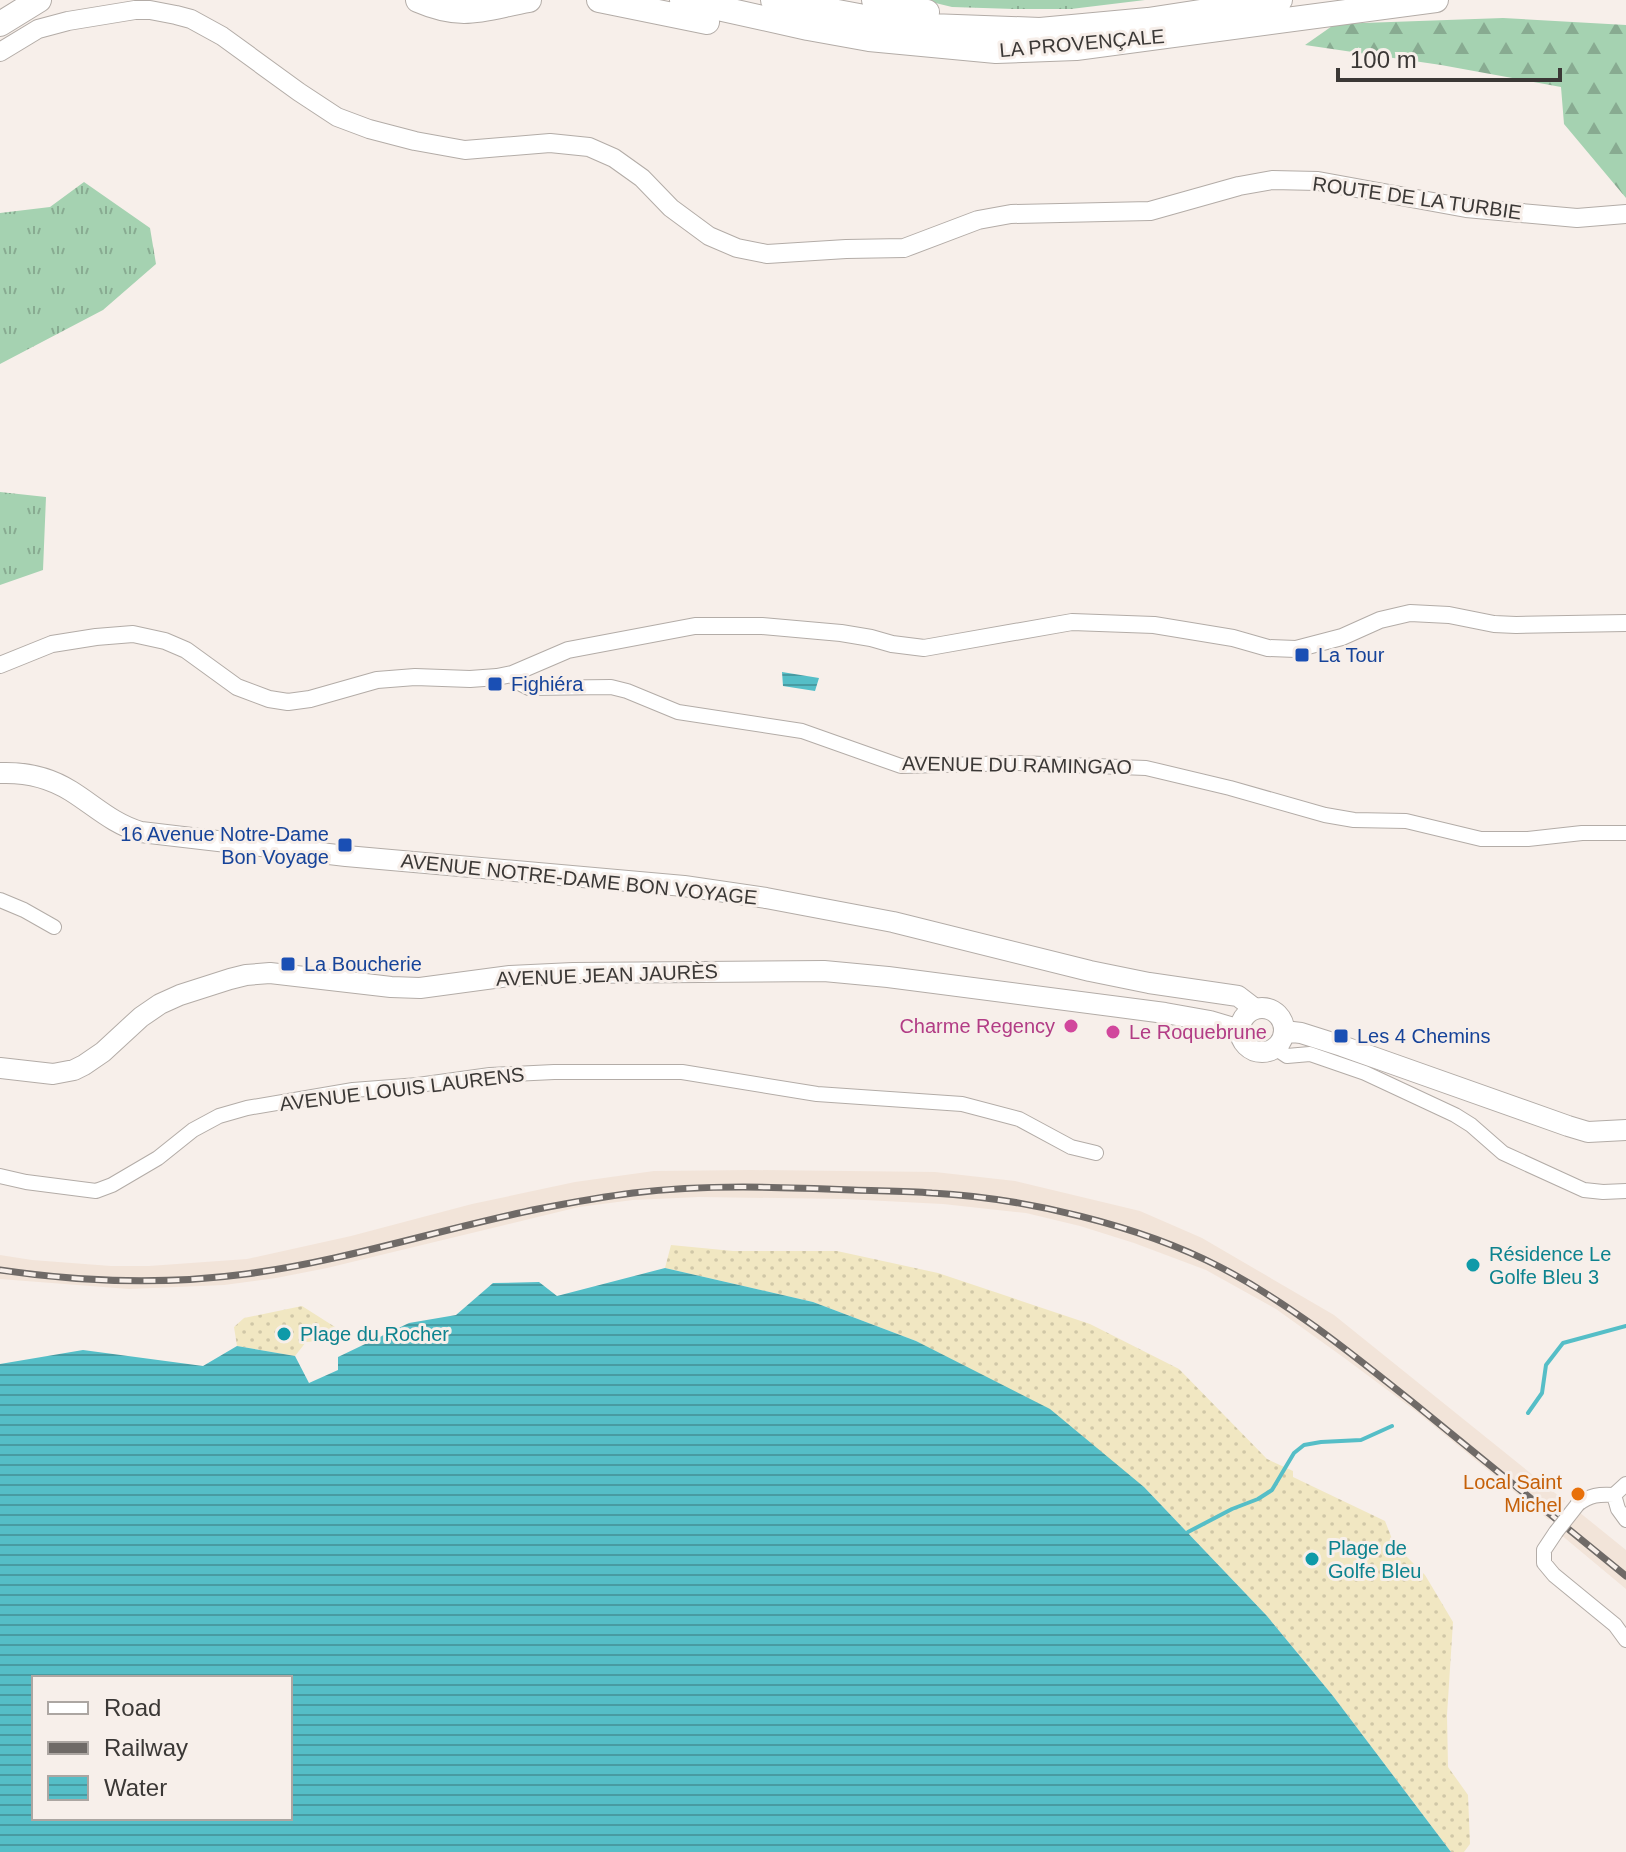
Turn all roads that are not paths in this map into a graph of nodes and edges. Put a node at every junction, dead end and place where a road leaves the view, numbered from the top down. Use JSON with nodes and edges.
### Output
{"nodes":[{"id":1,"x":39,"y":0,"type":"edge"},
{"id":2,"x":418,"y":0,"type":"edge"},
{"id":3,"x":457,"y":0,"type":"edge"},
{"id":4,"x":473,"y":0,"type":"edge"},
{"id":5,"x":529,"y":0,"type":"edge"},
{"id":6,"x":599,"y":0,"type":"edge"},
{"id":7,"x":682,"y":0,"type":"edge"},
{"id":8,"x":773,"y":0,"type":"edge"},
{"id":9,"x":874,"y":0,"type":"edge"},
{"id":10,"x":1280,"y":0,"type":"edge"},
{"id":11,"x":1436,"y":0,"type":"edge"},
{"id":12,"x":0,"y":24,"type":"edge"},
{"id":13,"x":1040,"y":30,"type":"junction"},
{"id":14,"x":996,"y":51,"type":"junction"},
{"id":15,"x":0,"y":52,"type":"edge"},
{"id":16,"x":1626,"y":214,"type":"edge"},
{"id":17,"x":1626,"y":623,"type":"edge"},
{"id":18,"x":0,"y":665,"type":"edge"},
{"id":19,"x":512,"y":674,"type":"junction"},
{"id":20,"x":0,"y":773,"type":"edge"},
{"id":21,"x":1626,"y":833,"type":"edge"},
{"id":22,"x":0,"y":900,"type":"edge"},
{"id":23,"x":54,"y":927,"type":"dead end"},
{"id":24,"x":1255,"y":1009,"type":"junction"},
{"id":25,"x":1240,"y":1030,"type":"junction"},
{"id":26,"x":1279,"y":1039,"type":"junction"},
{"id":27,"x":0,"y":1068,"type":"edge"},
{"id":28,"x":1626,"y":1130,"type":"edge"},
{"id":29,"x":1096,"y":1153,"type":"dead end"},
{"id":30,"x":0,"y":1176,"type":"edge"},
{"id":31,"x":1626,"y":1191,"type":"edge"},
{"id":32,"x":1626,"y":1484,"type":"edge"},
{"id":33,"x":1614,"y":1495,"type":"junction"},
{"id":34,"x":1626,"y":1520,"type":"edge"},
{"id":35,"x":1626,"y":1640,"type":"edge"}],
"edges":[{"from":1,"to":12,"type":"highway"},
{"from":2,"to":5,"type":"highway"},
{"from":3,"to":4,"type":"highway"},
{"from":6,"to":14,"type":"highway"},
{"from":7,"to":14,"type":"highway","name":"LA PROVENÇALE"},
{"from":8,"to":13,"type":"highway","name":"LA PROVENÇALE"},
{"from":9,"to":13,"type":"highway"},
{"from":10,"to":13,"type":"highway","name":"LA PROVENÇALE"},
{"from":11,"to":14,"type":"highway","name":"LA PROVENÇALE"},
{"from":15,"to":16,"type":"main road","name":"ROUTE DE LA TURBIE"},
{"from":17,"to":19,"type":"street"},
{"from":18,"to":19,"type":"street"},
{"from":19,"to":21,"type":"street","name":"AVENUE DU RAMINGAO"},
{"from":20,"to":24,"type":"main road","name":"AVENUE NOTRE-DAME BON VOYAGE"},
{"from":22,"to":23,"type":"street"},
{"from":24,"to":25,"type":"main road"},
{"from":24,"to":26,"type":"main road"},
{"from":25,"to":26,"type":"main road"},
{"from":25,"to":27,"type":"main road","name":"AVENUE JEAN JAURÈS"},
{"from":26,"to":28,"type":"main road"},
{"from":26,"to":31,"type":"street"},
{"from":29,"to":30,"type":"street","name":"AVENUE LOUIS LAURENS"},
{"from":32,"to":33,"type":"street"},
{"from":33,"to":34,"type":"street"},
{"from":33,"to":35,"type":"street","bridge":true}]}
